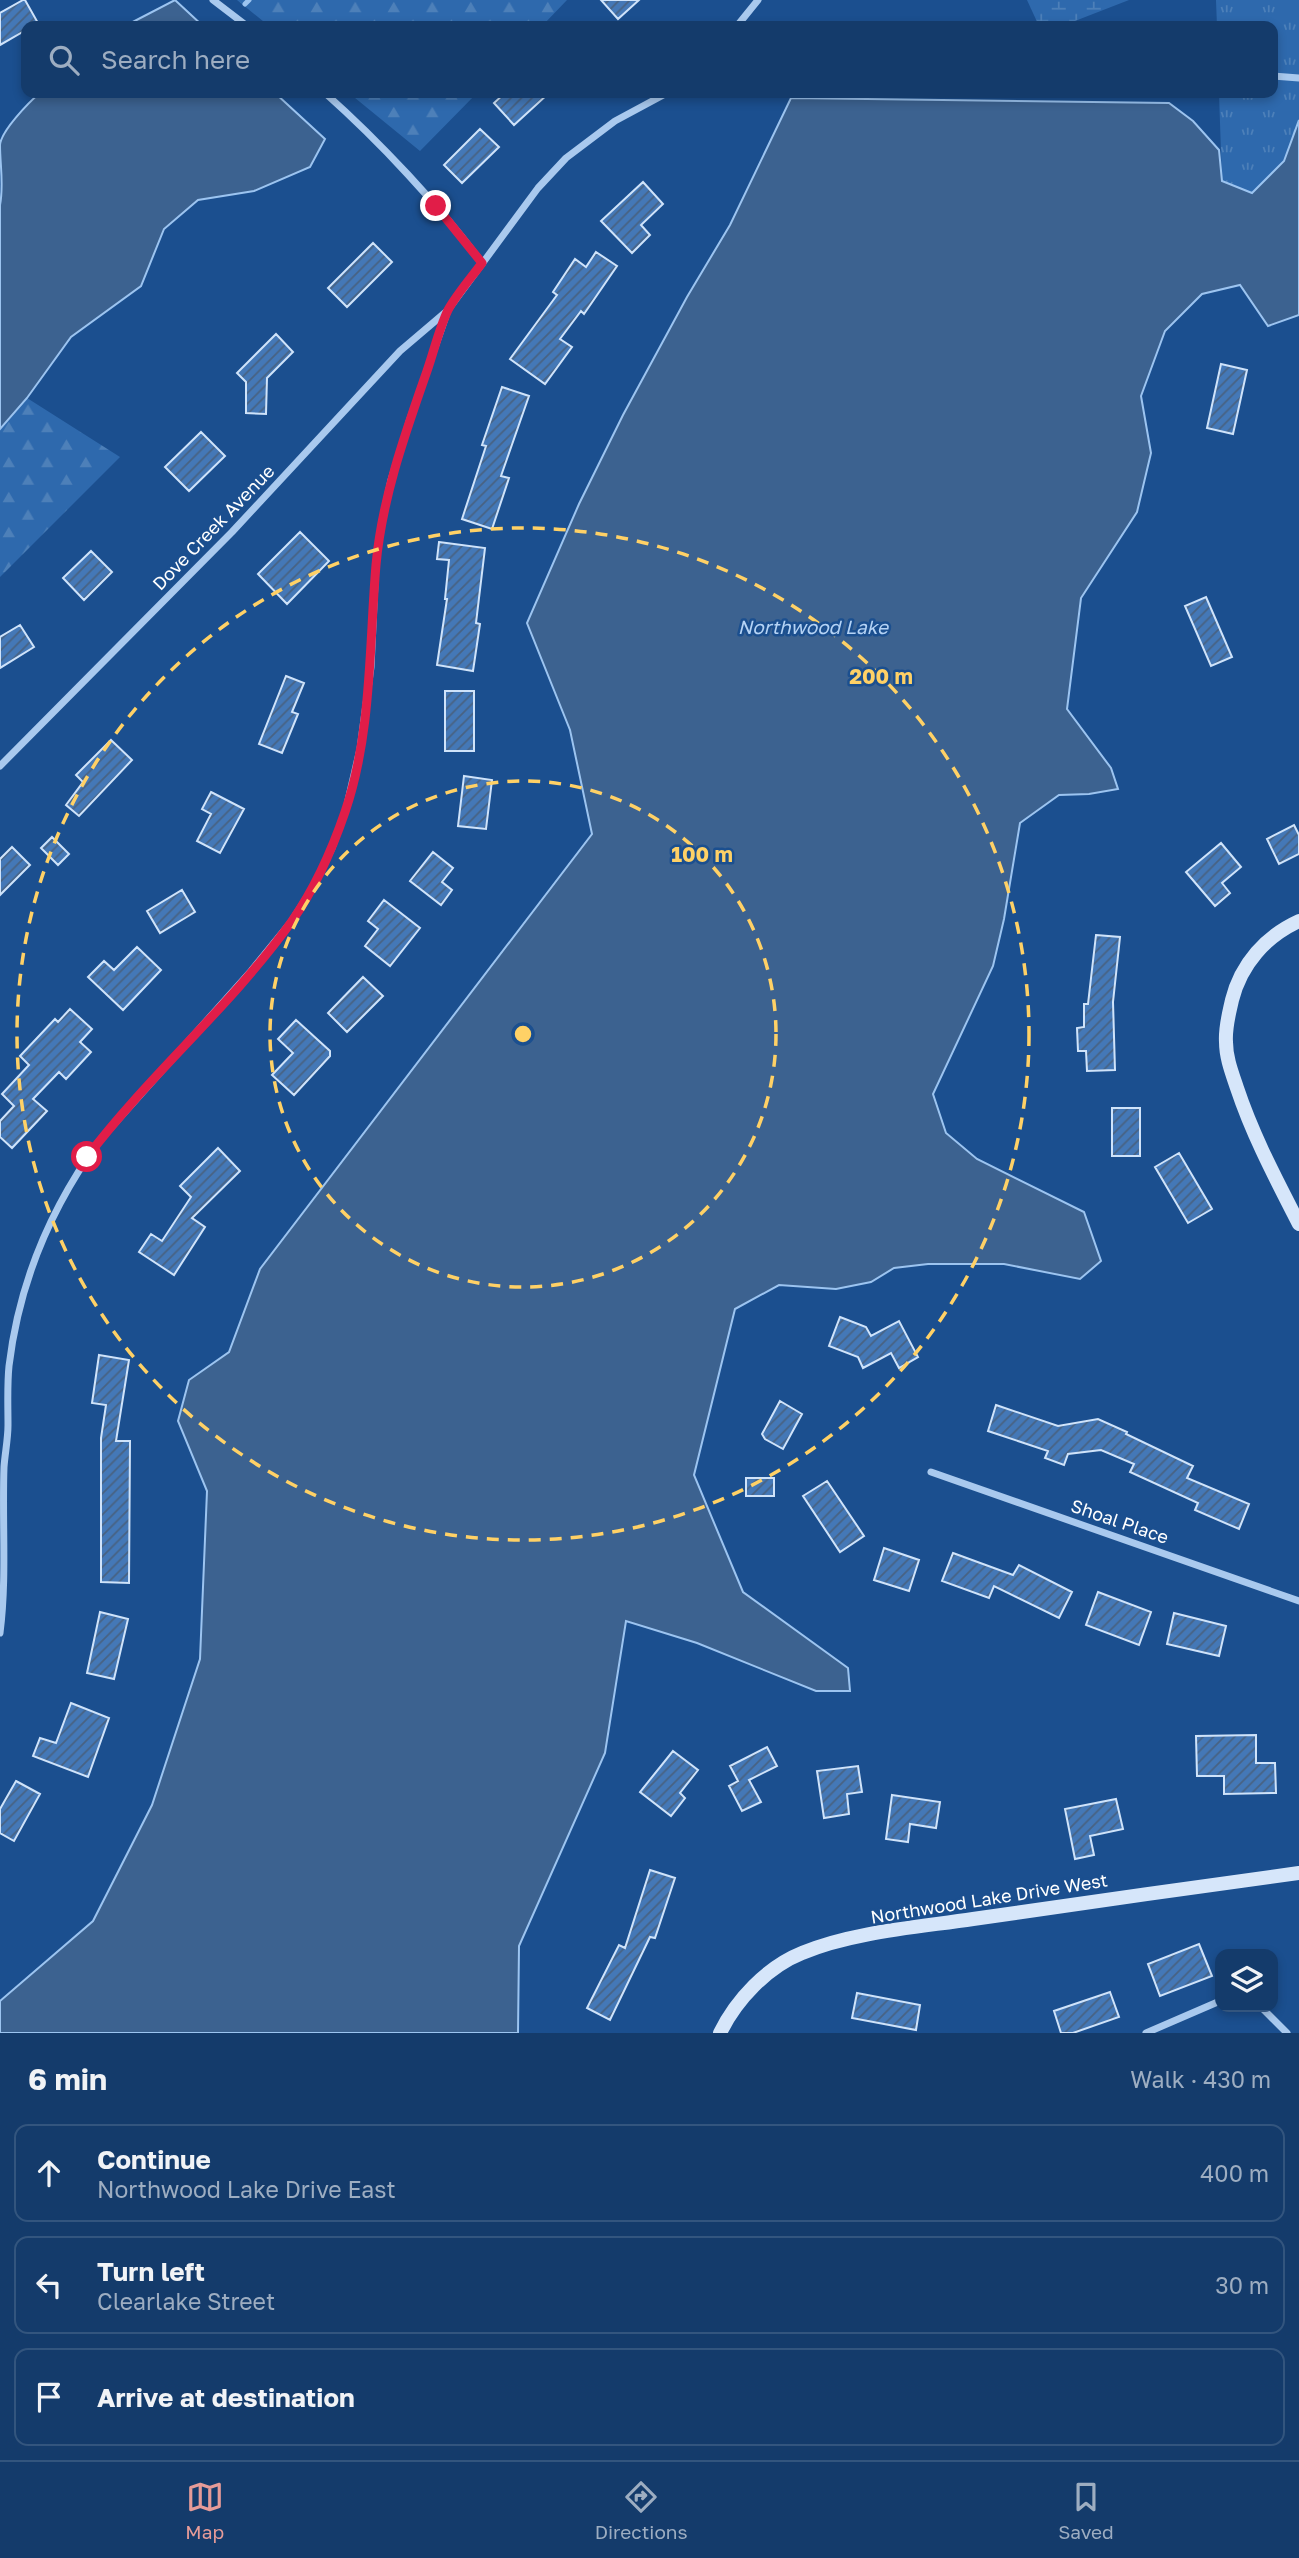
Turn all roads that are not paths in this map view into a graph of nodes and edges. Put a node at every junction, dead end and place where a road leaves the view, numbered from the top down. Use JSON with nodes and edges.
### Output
{"nodes":[{"id":1,"x":213,"y":0,"type":"edge"},
{"id":2,"x":758,"y":0,"type":"edge"},
{"id":3,"x":240,"y":21,"type":"edge"},
{"id":4,"x":741,"y":21,"type":"edge"},
{"id":5,"x":1278,"y":76,"type":"edge"},
{"id":6,"x":1299,"y":78,"type":"edge"},
{"id":7,"x":331,"y":98,"type":"edge"},
{"id":8,"x":658,"y":98,"type":"edge"},
{"id":9,"x":482,"y":263,"type":"junction"},
{"id":10,"x":448,"y":310,"type":"junction"},
{"id":11,"x":0,"y":766,"type":"edge"},
{"id":12,"x":1299,"y":921,"type":"edge"},
{"id":13,"x":1299,"y":1224,"type":"edge"},
{"id":14,"x":2,"y":1467,"type":"edge"},
{"id":15,"x":931,"y":1472,"type":"dead end"},
{"id":16,"x":1299,"y":1601,"type":"edge"},
{"id":17,"x":0,"y":1633,"type":"edge"},
{"id":18,"x":1299,"y":1873,"type":"edge"},
{"id":19,"x":1215,"y":2003,"type":"edge"},
{"id":20,"x":1266,"y":2012,"type":"edge"},
{"id":21,"x":720,"y":2033,"type":"edge"},
{"id":22,"x":1146,"y":2033,"type":"edge"},
{"id":23,"x":1287,"y":2033,"type":"edge"}],
"edges":[{"from":1,"to":3,"type":"street"},
{"from":2,"to":4,"type":"street"},
{"from":5,"to":6,"type":"street"},
{"from":7,"to":9,"type":"street"},
{"from":8,"to":9,"type":"street"},
{"from":9,"to":10,"type":"street"},
{"from":10,"to":11,"type":"street","name":"Dove Creek Avenue"},
{"from":10,"to":14,"type":"street"},
{"from":12,"to":13,"type":"street"},
{"from":14,"to":17,"type":"street"},
{"from":15,"to":16,"type":"street","name":"Shoal Place"},
{"from":18,"to":21,"type":"street","name":"Northwood Lake Drive West"},
{"from":19,"to":22,"type":"street"},
{"from":20,"to":23,"type":"street"}]}
